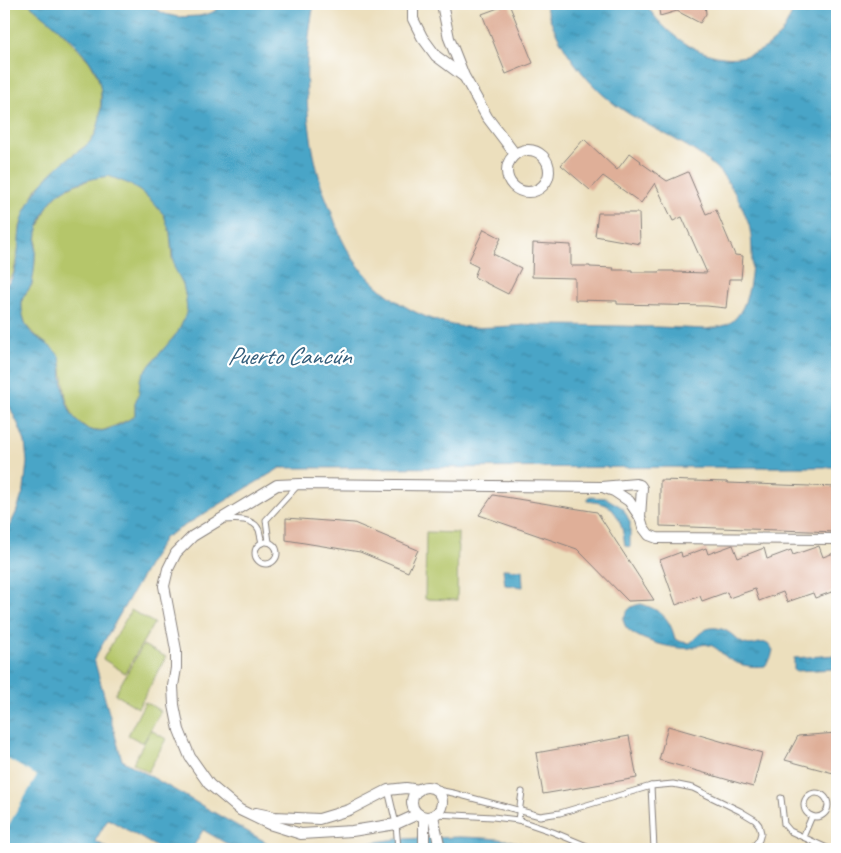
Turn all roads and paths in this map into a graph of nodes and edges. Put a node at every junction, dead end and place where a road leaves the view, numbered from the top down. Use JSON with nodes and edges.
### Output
{"nodes":[{"id":1,"x":413,"y":4,"type":"edge"},
{"id":2,"x":442,"y":4,"type":"edge"},
{"id":3,"x":464,"y":76,"type":"junction"},
{"id":4,"x":515,"y":154,"type":"junction"},
{"id":5,"x":300,"y":484,"type":"junction"},
{"id":6,"x":601,"y":487,"type":"junction"},
{"id":7,"x":642,"y":496,"type":"junction"},
{"id":8,"x":630,"y":501,"type":"junction"},
{"id":9,"x":640,"y":517,"type":"junction"},
{"id":10,"x":219,"y":520,"type":"junction"},
{"id":11,"x":837,"y":539,"type":"edge"},
{"id":12,"x":269,"y":542,"type":"junction"},
{"id":13,"x":262,"y":543,"type":"junction"},
{"id":14,"x":650,"y":786,"type":"junction"},
{"id":15,"x":432,"y":789,"type":"junction"},
{"id":16,"x":388,"y":790,"type":"junction"},
{"id":17,"x":419,"y":790,"type":"junction"},
{"id":18,"x":522,"y":792,"type":"dead end"},
{"id":19,"x":782,"y":798,"type":"dead end"},
{"id":20,"x":240,"y":810,"type":"junction"},
{"id":21,"x":519,"y":811,"type":"junction"},
{"id":22,"x":428,"y":815,"type":"junction"},
{"id":23,"x":812,"y":816,"type":"junction"},
{"id":24,"x":318,"y":818,"type":"junction"},
{"id":25,"x":518,"y":820,"type":"junction"},
{"id":26,"x":396,"y":824,"type":"junction"},
{"id":27,"x":318,"y":833,"type":"junction"},
{"id":28,"x":803,"y":837,"type":"junction"},
{"id":29,"x":398,"y":849,"type":"edge"},
{"id":30,"x":424,"y":849,"type":"edge"},
{"id":31,"x":440,"y":849,"type":"edge"},
{"id":32,"x":594,"y":849,"type":"edge"},
{"id":33,"x":654,"y":849,"type":"edge"},
{"id":34,"x":738,"y":849,"type":"edge"},
{"id":35,"x":829,"y":849,"type":"edge"}],
"edges":[{"from":1,"to":3,"type":"street"},
{"from":2,"to":3,"type":"street"},
{"from":3,"to":4,"type":"street"},
{"from":4,"to":4,"type":"street"},
{"from":5,"to":6,"type":"street"},
{"from":5,"to":10,"type":"street"},
{"from":5,"to":12,"type":"lane"},
{"from":6,"to":7,"type":"street"},
{"from":6,"to":8,"type":"street"},
{"from":7,"to":8,"type":"street"},
{"from":7,"to":9,"type":"street"},
{"from":8,"to":9,"type":"street"},
{"from":9,"to":11,"type":"street"},
{"from":10,"to":13,"type":"lane"},
{"from":10,"to":20,"type":"street"},
{"from":12,"to":13,"type":"lane"},
{"from":12,"to":13,"type":"lane"},
{"from":14,"to":21,"type":"lane"},
{"from":14,"to":33,"type":"lane"},
{"from":14,"to":34,"type":"lane"},
{"from":15,"to":17,"type":"street"},
{"from":15,"to":21,"type":"lane"},
{"from":15,"to":22,"type":"street"},
{"from":16,"to":17,"type":"street"},
{"from":16,"to":24,"type":"street"},
{"from":16,"to":26,"type":"lane"},
{"from":17,"to":22,"type":"street"},
{"from":18,"to":21,"type":"lane"},
{"from":19,"to":28,"type":"lane"},
{"from":20,"to":24,"type":"street"},
{"from":20,"to":27,"type":"street"},
{"from":21,"to":25,"type":"lane"},
{"from":22,"to":25,"type":"lane"},
{"from":22,"to":26,"type":"street"},
{"from":22,"to":30,"type":"street"},
{"from":22,"to":31,"type":"street"},
{"from":23,"to":23,"type":"lane"},
{"from":23,"to":28,"type":"lane"},
{"from":24,"to":27,"type":"street"},
{"from":25,"to":32,"type":"lane"},
{"from":26,"to":27,"type":"street"},
{"from":26,"to":29,"type":"lane"},
{"from":28,"to":35,"type":"lane"}]}
